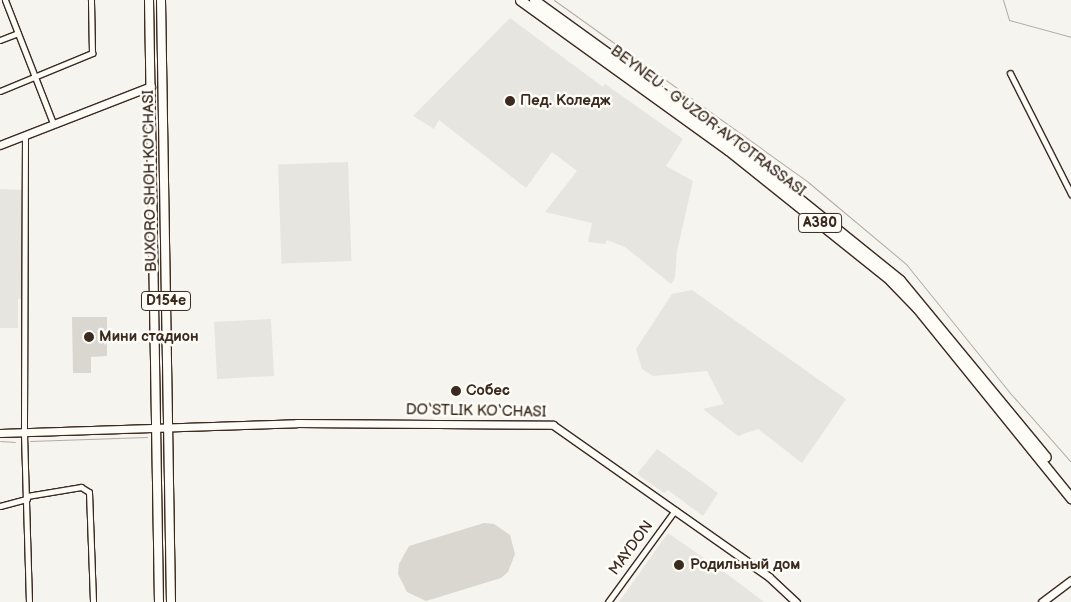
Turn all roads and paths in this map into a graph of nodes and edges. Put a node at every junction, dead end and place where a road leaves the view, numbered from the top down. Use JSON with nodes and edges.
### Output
{"nodes":[{"id":1,"x":5,"y":0,"type":"edge"},
{"id":2,"x":92,"y":0,"type":"edge"},
{"id":3,"x":149,"y":0,"type":"edge"},
{"id":4,"x":161,"y":0,"type":"edge"},
{"id":5,"x":520,"y":0,"type":"edge"},
{"id":6,"x":534,"y":0,"type":"edge"},
{"id":7,"x":18,"y":33,"type":"junction"},
{"id":8,"x":0,"y":40,"type":"edge"},
{"id":9,"x":1010,"y":73,"type":"dead end"},
{"id":10,"x":36,"y":77,"type":"junction"},
{"id":11,"x":151,"y":86,"type":"junction"},
{"id":12,"x":0,"y":91,"type":"edge"},
{"id":13,"x":53,"y":123,"type":"junction"},
{"id":14,"x":25,"y":134,"type":"junction"},
{"id":15,"x":0,"y":145,"type":"edge"},
{"id":16,"x":1071,"y":194,"type":"edge"},
{"id":17,"x":168,"y":428,"type":"junction"},
{"id":18,"x":157,"y":429,"type":"junction"},
{"id":19,"x":0,"y":433,"type":"edge"},
{"id":20,"x":24,"y":434,"type":"junction"},
{"id":21,"x":1071,"y":488,"type":"edge"},
{"id":22,"x":27,"y":498,"type":"junction"},
{"id":23,"x":1071,"y":498,"type":"edge"},
{"id":24,"x":0,"y":506,"type":"edge"},
{"id":25,"x":676,"y":510,"type":"junction"},
{"id":26,"x":1071,"y":580,"type":"edge"},
{"id":27,"x":29,"y":602,"type":"edge"},
{"id":28,"x":93,"y":602,"type":"edge"},
{"id":29,"x":159,"y":602,"type":"edge"},
{"id":30,"x":171,"y":602,"type":"edge"},
{"id":31,"x":608,"y":602,"type":"edge"},
{"id":32,"x":796,"y":602,"type":"edge"},
{"id":33,"x":1042,"y":602,"type":"edge"}],
"edges":[{"from":1,"to":7,"type":"street"},
{"from":2,"to":10,"type":"street"},
{"from":3,"to":11,"type":"main road","name":"BUXORO SHOH KO'CHASI","number":"D154e"},
{"from":4,"to":17,"type":"main road","name":"BUXORO SHOH KO'CHASI","number":"D154e"},
{"from":5,"to":23,"type":"highway","name":"BEYNEU - G'UZOR AVTOTRASSASI","number":"A380"},
{"from":6,"to":21,"type":"highway","name":"BEYNEU - G'UZOR AVTOTRASSASI","number":"A380"},
{"from":7,"to":8,"type":"street"},
{"from":7,"to":10,"type":"street"},
{"from":9,"to":16,"type":"street"},
{"from":10,"to":12,"type":"street"},
{"from":10,"to":13,"type":"street"},
{"from":11,"to":13,"type":"street"},
{"from":11,"to":18,"type":"main road","name":"BUXORO SHOH KO'CHASI","number":"D154e"},
{"from":13,"to":14,"type":"street"},
{"from":14,"to":15,"type":"street"},
{"from":14,"to":20,"type":"street"},
{"from":17,"to":18,"type":"street","name":"DO‘STLIK KO‘CHASI"},
{"from":17,"to":25,"type":"street","name":"DO‘STLIK KO‘CHASI"},
{"from":17,"to":30,"type":"main road","name":"BUXORO SHOH KO'CHASI","number":"D154e"},
{"from":18,"to":20,"type":"street","name":"DO‘STLIK KO‘CHASI"},
{"from":18,"to":29,"type":"main road","name":"BUXORO SHOH KO'CHASI","number":"D154e"},
{"from":19,"to":20,"type":"street","name":"DO‘STLIK KO‘CHASI"},
{"from":20,"to":22,"type":"street"},
{"from":22,"to":24,"type":"street"},
{"from":22,"to":27,"type":"street"},
{"from":22,"to":28,"type":"street"},
{"from":25,"to":31,"type":"street","name":"MAYDON"},
{"from":25,"to":32,"type":"street","name":"DO‘STLIK KO‘CHASI"},
{"from":26,"to":33,"type":"street"}]}
